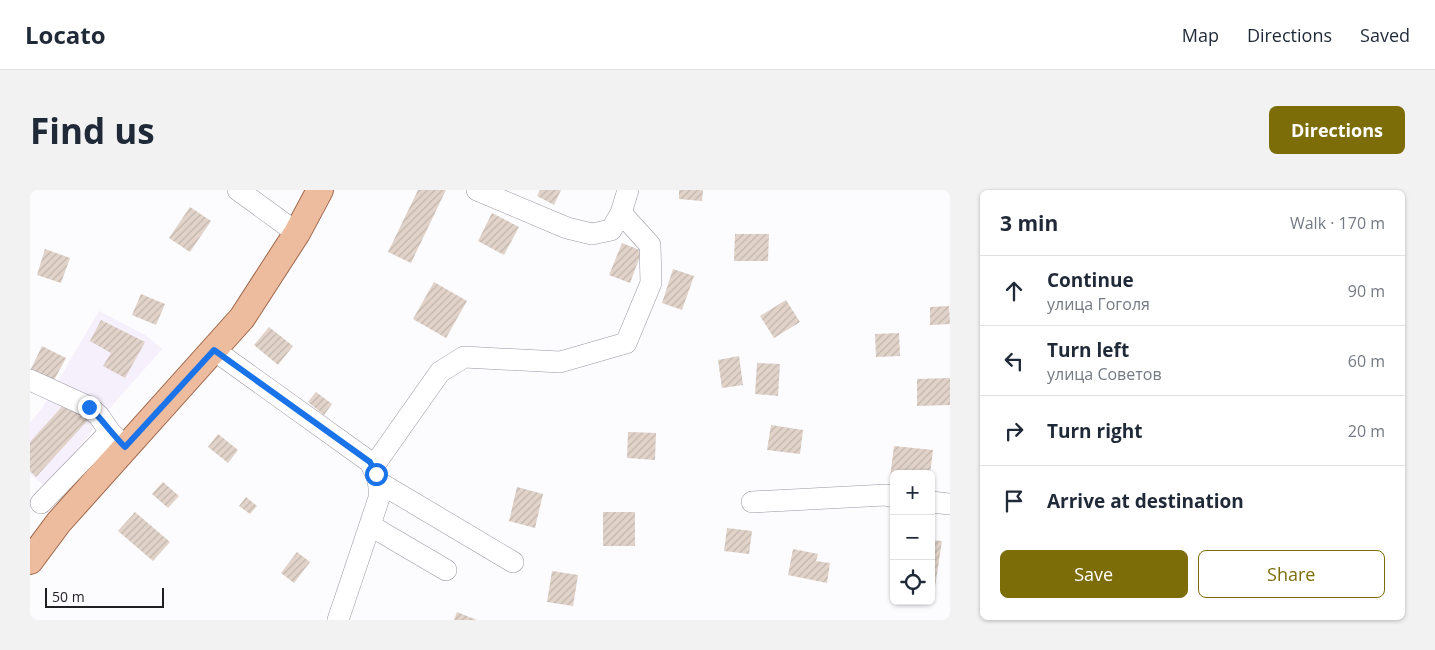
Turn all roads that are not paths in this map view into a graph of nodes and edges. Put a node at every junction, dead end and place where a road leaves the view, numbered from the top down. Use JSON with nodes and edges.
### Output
{"nodes":[{"id":1,"x":238,"y":190,"type":"edge"},
{"id":2,"x":320,"y":190,"type":"edge"},
{"id":3,"x":477,"y":190,"type":"edge"},
{"id":4,"x":628,"y":190,"type":"edge"},
{"id":5,"x":621,"y":213,"type":"junction"},
{"id":6,"x":297,"y":233,"type":"junction"},
{"id":7,"x":214,"y":350,"type":"junction"},
{"id":8,"x":30,"y":380,"type":"edge"},
{"id":9,"x":117,"y":439,"type":"junction"},
{"id":10,"x":376,"y":475,"type":"junction"},
{"id":11,"x":890,"y":496,"type":"edge"},
{"id":12,"x":35,"y":498,"type":"edge"},
{"id":13,"x":752,"y":502,"type":"dead end"},
{"id":14,"x":935,"y":502,"type":"edge"},
{"id":15,"x":950,"y":504,"type":"edge"},
{"id":16,"x":59,"y":522,"type":"junction"},
{"id":17,"x":372,"y":538,"type":"junction"},
{"id":18,"x":30,"y":561,"type":"edge"},
{"id":19,"x":514,"y":562,"type":"dead end"},
{"id":20,"x":446,"y":570,"type":"dead end"},
{"id":21,"x":338,"y":620,"type":"edge"}],
"edges":[{"from":1,"to":6,"type":"street"},
{"from":2,"to":6,"type":"main road"},
{"from":3,"to":5,"type":"street"},
{"from":4,"to":5,"type":"street"},
{"from":5,"to":10,"type":"street"},
{"from":6,"to":7,"type":"main road"},
{"from":7,"to":9,"type":"main road"},
{"from":7,"to":10,"type":"street"},
{"from":8,"to":9,"type":"street"},
{"from":9,"to":12,"type":"street"},
{"from":9,"to":16,"type":"main road"},
{"from":10,"to":17,"type":"street"},
{"from":10,"to":19,"type":"street"},
{"from":11,"to":13,"type":"street"},
{"from":12,"to":16,"type":"street"},
{"from":14,"to":15,"type":"street"},
{"from":16,"to":18,"type":"main road"},
{"from":17,"to":20,"type":"street"},
{"from":17,"to":21,"type":"street"}]}
